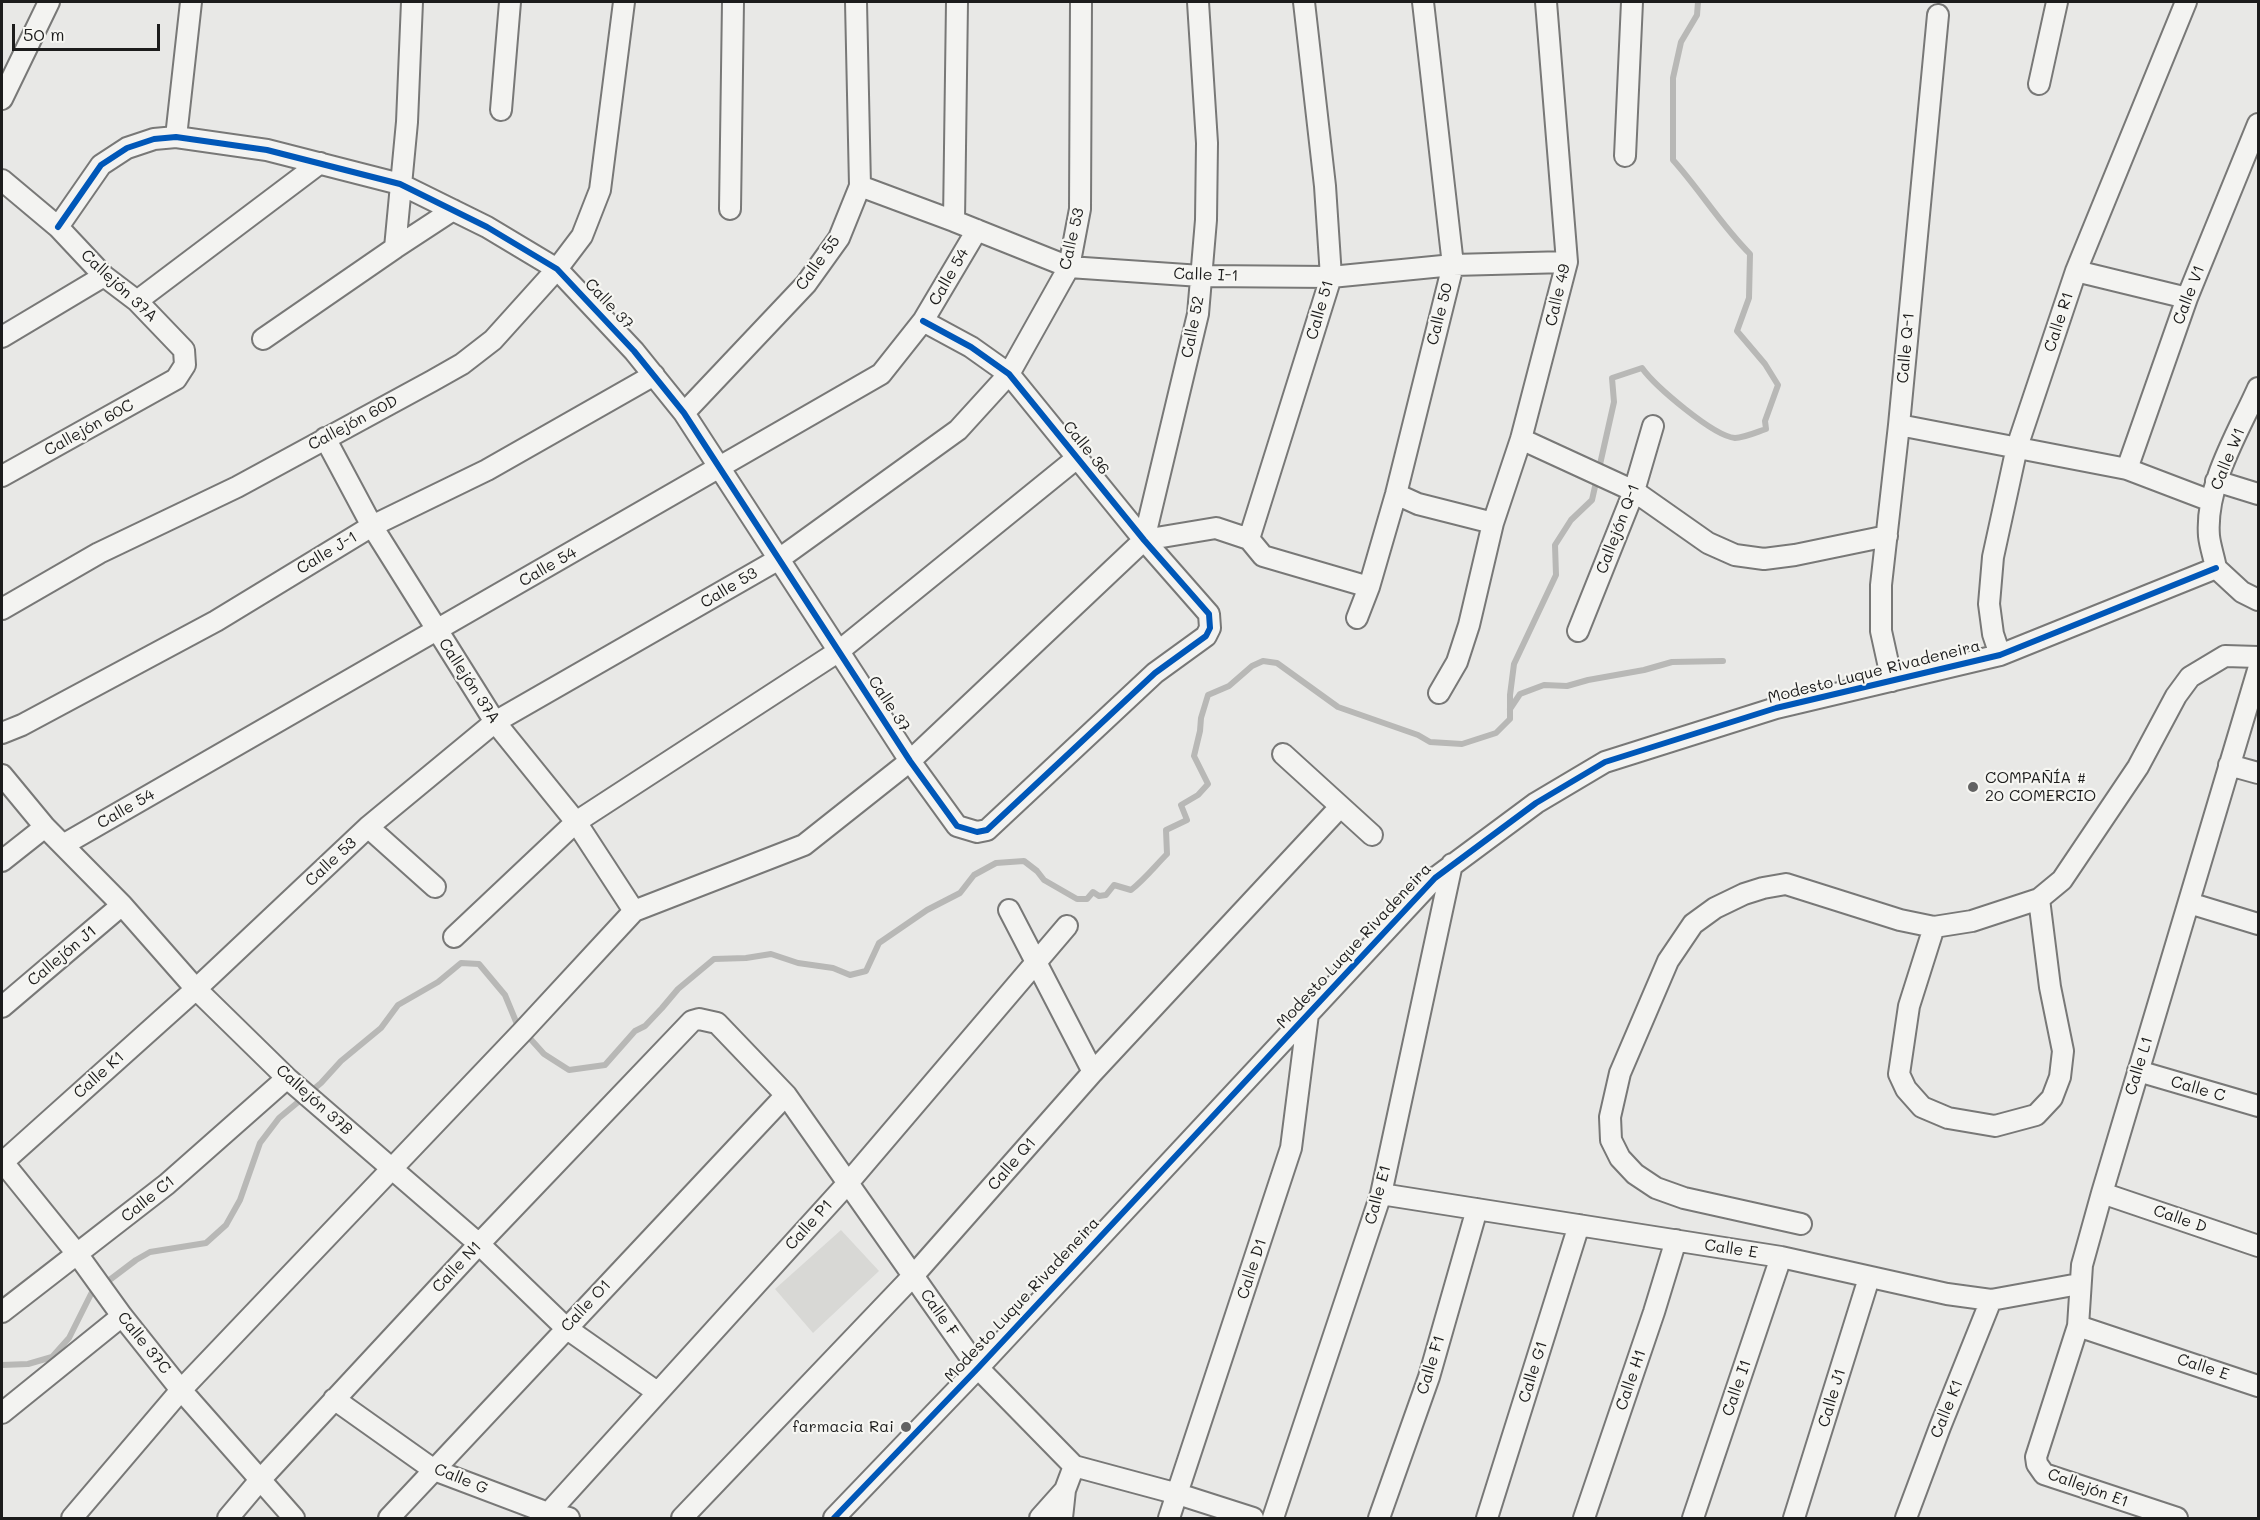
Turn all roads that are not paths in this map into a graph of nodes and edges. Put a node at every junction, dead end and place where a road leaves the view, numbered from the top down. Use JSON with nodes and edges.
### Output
{"nodes":[{"id":1,"x":49,"y":2,"type":"edge"},
{"id":2,"x":191,"y":2,"type":"edge"},
{"id":3,"x":412,"y":2,"type":"edge"},
{"id":4,"x":510,"y":2,"type":"edge"},
{"id":5,"x":624,"y":2,"type":"edge"},
{"id":6,"x":733,"y":2,"type":"edge"},
{"id":7,"x":856,"y":2,"type":"edge"},
{"id":8,"x":957,"y":2,"type":"edge"},
{"id":9,"x":1081,"y":2,"type":"edge"},
{"id":10,"x":1198,"y":2,"type":"edge"},
{"id":11,"x":1304,"y":2,"type":"edge"},
{"id":12,"x":1423,"y":2,"type":"edge"},
{"id":13,"x":1546,"y":2,"type":"edge"},
{"id":14,"x":1632,"y":2,"type":"edge"},
{"id":15,"x":2057,"y":2,"type":"edge"},
{"id":16,"x":2186,"y":2,"type":"edge"},
{"id":17,"x":1938,"y":15,"type":"dead end"},
{"id":18,"x":2039,"y":84,"type":"dead end"},
{"id":19,"x":2,"y":99,"type":"edge"},
{"id":20,"x":501,"y":110,"type":"dead end"},
{"id":21,"x":2259,"y":124,"type":"edge"},
{"id":22,"x":176,"y":137,"type":"junction"},
{"id":23,"x":1625,"y":156,"type":"dead end"},
{"id":24,"x":320,"y":163,"type":"junction"},
{"id":25,"x":2,"y":180,"type":"edge"},
{"id":26,"x":400,"y":184,"type":"junction"},
{"id":27,"x":860,"y":186,"type":"junction"},
{"id":28,"x":730,"y":209,"type":"dead end"},
{"id":29,"x":453,"y":210,"type":"junction"},
{"id":30,"x":954,"y":220,"type":"junction"},
{"id":31,"x":58,"y":227,"type":"junction"},
{"id":32,"x":977,"y":230,"type":"junction"},
{"id":33,"x":395,"y":248,"type":"junction"},
{"id":34,"x":1567,"y":262,"type":"junction"},
{"id":35,"x":1453,"y":265,"type":"junction"},
{"id":36,"x":1069,"y":267,"type":"junction"},
{"id":37,"x":557,"y":269,"type":"junction"},
{"id":38,"x":2076,"y":270,"type":"junction"},
{"id":39,"x":104,"y":276,"type":"junction"},
{"id":40,"x":1201,"y":276,"type":"junction"},
{"id":41,"x":1331,"y":277,"type":"junction"},
{"id":42,"x":2187,"y":298,"type":"junction"},
{"id":43,"x":137,"y":301,"type":"junction"},
{"id":44,"x":923,"y":321,"type":"junction"},
{"id":45,"x":2,"y":337,"type":"edge"},
{"id":46,"x":263,"y":339,"type":"dead end"},
{"id":47,"x":1009,"y":374,"type":"junction"},
{"id":48,"x":654,"y":375,"type":"junction"},
{"id":49,"x":176,"y":379,"type":"joint"},
{"id":50,"x":2259,"y":388,"type":"edge"},
{"id":51,"x":684,"y":413,"type":"junction"},
{"id":52,"x":1899,"y":425,"type":"junction"},
{"id":53,"x":1653,"y":426,"type":"dead end"},
{"id":54,"x":325,"y":438,"type":"junction"},
{"id":55,"x":1521,"y":439,"type":"junction"},
{"id":56,"x":2017,"y":447,"type":"junction"},
{"id":57,"x":1077,"y":458,"type":"junction"},
{"id":58,"x":720,"y":468,"type":"junction"},
{"id":59,"x":2127,"y":469,"type":"junction"},
{"id":60,"x":2,"y":476,"type":"edge"},
{"id":61,"x":2216,"y":481,"type":"junction"},
{"id":62,"x":1634,"y":490,"type":"junction"},
{"id":63,"x":1396,"y":494,"type":"junction"},
{"id":64,"x":2259,"y":494,"type":"edge"},
{"id":65,"x":2211,"y":501,"type":"junction"},
{"id":66,"x":1493,"y":523,"type":"junction"},
{"id":67,"x":372,"y":526,"type":"junction"},
{"id":68,"x":1887,"y":536,"type":"junction"},
{"id":69,"x":1249,"y":539,"type":"junction"},
{"id":70,"x":1144,"y":540,"type":"junction"},
{"id":71,"x":779,"y":559,"type":"junction"},
{"id":72,"x":2216,"y":567,"type":"junction"},
{"id":73,"x":1369,"y":587,"type":"junction"},
{"id":74,"x":2259,"y":600,"type":"edge"},
{"id":75,"x":2,"y":609,"type":"edge"},
{"id":76,"x":1357,"y":618,"type":"dead end"},
{"id":77,"x":436,"y":631,"type":"junction"},
{"id":78,"x":1578,"y":631,"type":"dead end"},
{"id":79,"x":839,"y":651,"type":"junction"},
{"id":80,"x":2000,"y":655,"type":"junction"},
{"id":81,"x":2259,"y":657,"type":"edge"},
{"id":82,"x":2259,"y":670,"type":"edge"},
{"id":83,"x":1892,"y":681,"type":"junction"},
{"id":84,"x":1439,"y":693,"type":"dead end"},
{"id":85,"x":495,"y":722,"type":"junction"},
{"id":86,"x":2,"y":733,"type":"edge"},
{"id":87,"x":1283,"y":754,"type":"dead end"},
{"id":88,"x":910,"y":761,"type":"junction"},
{"id":89,"x":2229,"y":765,"type":"junction"},
{"id":90,"x":2259,"y":773,"type":"edge"},
{"id":91,"x":2,"y":775,"type":"edge"},
{"id":92,"x":1341,"y":807,"type":"junction"},
{"id":93,"x":576,"y":822,"type":"junction"},
{"id":94,"x":45,"y":826,"type":"junction"},
{"id":95,"x":957,"y":826,"type":"joint"},
{"id":96,"x":368,"y":827,"type":"junction"},
{"id":97,"x":1372,"y":835,"type":"dead end"},
{"id":98,"x":63,"y":845,"type":"junction"},
{"id":99,"x":2,"y":861,"type":"edge"},
{"id":100,"x":1452,"y":864,"type":"junction"},
{"id":101,"x":435,"y":887,"type":"dead end"},
{"id":102,"x":2039,"y":899,"type":"junction"},
{"id":103,"x":2189,"y":903,"type":"junction"},
{"id":104,"x":122,"y":905,"type":"junction"},
{"id":105,"x":1009,"y":910,"type":"dead end"},
{"id":106,"x":634,"y":911,"type":"junction"},
{"id":107,"x":2259,"y":924,"type":"edge"},
{"id":108,"x":1067,"y":926,"type":"dead end"},
{"id":109,"x":1934,"y":927,"type":"junction"},
{"id":110,"x":454,"y":937,"type":"dead end"},
{"id":111,"x":1035,"y":962,"type":"junction"},
{"id":112,"x":196,"y":989,"type":"junction"},
{"id":113,"x":2,"y":1007,"type":"edge"},
{"id":114,"x":1308,"y":1014,"type":"junction"},
{"id":115,"x":692,"y":1021,"type":"joint"},
{"id":116,"x":2138,"y":1071,"type":"junction"},
{"id":117,"x":1093,"y":1072,"type":"junction"},
{"id":118,"x":287,"y":1078,"type":"junction"},
{"id":119,"x":786,"y":1095,"type":"junction"},
{"id":120,"x":2259,"y":1106,"type":"edge"},
{"id":121,"x":2,"y":1162,"type":"edge"},
{"id":122,"x":391,"y":1168,"type":"junction"},
{"id":123,"x":848,"y":1183,"type":"junction"},
{"id":124,"x":2102,"y":1193,"type":"junction"},
{"id":125,"x":1381,"y":1194,"type":"junction"},
{"id":126,"x":1477,"y":1209,"type":"junction"},
{"id":127,"x":1801,"y":1224,"type":"dead end"},
{"id":128,"x":1579,"y":1225,"type":"junction"},
{"id":129,"x":1676,"y":1240,"type":"junction"},
{"id":130,"x":479,"y":1244,"type":"junction"},
{"id":131,"x":2259,"y":1246,"type":"edge"},
{"id":132,"x":78,"y":1255,"type":"junction"},
{"id":133,"x":1781,"y":1257,"type":"junction"},
{"id":134,"x":913,"y":1276,"type":"junction"},
{"id":135,"x":1869,"y":1278,"type":"junction"},
{"id":136,"x":2079,"y":1284,"type":"junction"},
{"id":137,"x":1991,"y":1300,"type":"junction"},
{"id":138,"x":2,"y":1311,"type":"edge"},
{"id":139,"x":122,"y":1316,"type":"junction"},
{"id":140,"x":2078,"y":1326,"type":"junction"},
{"id":141,"x":566,"y":1328,"type":"junction"},
{"id":142,"x":978,"y":1368,"type":"junction"},
{"id":143,"x":2259,"y":1386,"type":"edge"},
{"id":144,"x":181,"y":1390,"type":"junction"},
{"id":145,"x":657,"y":1392,"type":"junction"},
{"id":146,"x":334,"y":1399,"type":"junction"},
{"id":147,"x":2,"y":1413,"type":"edge"},
{"id":148,"x":2037,"y":1464,"type":"joint"},
{"id":149,"x":1074,"y":1466,"type":"junction"},
{"id":150,"x":434,"y":1470,"type":"junction"},
{"id":151,"x":260,"y":1480,"type":"junction"},
{"id":152,"x":1065,"y":1490,"type":"junction"},
{"id":153,"x":1178,"y":1494,"type":"junction"},
{"id":154,"x":546,"y":1516,"type":"edge"},
{"id":155,"x":72,"y":1518,"type":"edge"},
{"id":156,"x":228,"y":1518,"type":"edge"},
{"id":157,"x":294,"y":1518,"type":"edge"},
{"id":158,"x":389,"y":1518,"type":"edge"},
{"id":159,"x":569,"y":1518,"type":"edge"},
{"id":160,"x":682,"y":1518,"type":"edge"},
{"id":161,"x":834,"y":1518,"type":"edge"},
{"id":162,"x":1040,"y":1518,"type":"edge"},
{"id":163,"x":1062,"y":1518,"type":"edge"},
{"id":164,"x":1169,"y":1518,"type":"edge"},
{"id":165,"x":1253,"y":1518,"type":"edge"},
{"id":166,"x":1273,"y":1518,"type":"edge"},
{"id":167,"x":1379,"y":1518,"type":"edge"},
{"id":168,"x":1488,"y":1518,"type":"edge"},
{"id":169,"x":1584,"y":1518,"type":"edge"},
{"id":170,"x":1693,"y":1518,"type":"edge"},
{"id":171,"x":1794,"y":1518,"type":"edge"},
{"id":172,"x":1906,"y":1518,"type":"edge"},
{"id":173,"x":2176,"y":1518,"type":"edge"}],
"edges":[{"from":1,"to":19,"type":"street"},
{"from":2,"to":22,"type":"street"},
{"from":3,"to":26,"type":"street"},
{"from":4,"to":20,"type":"street"},
{"from":5,"to":37,"type":"street","name":"Callejón 60D"},
{"from":6,"to":28,"type":"street"},
{"from":7,"to":27,"type":"street","name":"Calle 55"},
{"from":8,"to":30,"type":"street","name":"Calle 54"},
{"from":9,"to":36,"type":"street","name":"Calle 53"},
{"from":10,"to":40,"type":"street","name":"Calle 52"},
{"from":11,"to":41,"type":"street","name":"Calle 51"},
{"from":12,"to":35,"type":"street","name":"Calle 50"},
{"from":13,"to":34,"type":"street","name":"Calle 49"},
{"from":14,"to":23,"type":"street"},
{"from":15,"to":18,"type":"street"},
{"from":16,"to":38,"type":"street","name":"Calle R1"},
{"from":17,"to":52,"type":"street","name":"Calle Q-1"},
{"from":21,"to":42,"type":"street","name":"Calle V1"},
{"from":22,"to":24,"type":"street","name":"Calle 37"},
{"from":22,"to":31,"type":"street","name":"Calle 37"},
{"from":24,"to":26,"type":"street","name":"Calle 37"},
{"from":24,"to":43,"type":"street"},
{"from":25,"to":31,"type":"street","name":"Callejón 37A"},
{"from":26,"to":29,"type":"street","name":"Calle 37"},
{"from":26,"to":33,"type":"street"},
{"from":27,"to":30,"type":"street","name":"Calle I-1"},
{"from":27,"to":51,"type":"street","name":"Calle 55"},
{"from":29,"to":33,"type":"street"},
{"from":29,"to":37,"type":"street","name":"Calle 37"},
{"from":30,"to":32,"type":"street","name":"Calle I-1"},
{"from":31,"to":39,"type":"street","name":"Callejón 37A"},
{"from":32,"to":36,"type":"street","name":"Calle I-1"},
{"from":32,"to":44,"type":"street","name":"Calle 54"},
{"from":33,"to":46,"type":"street"},
{"from":34,"to":35,"type":"street","name":"Calle I-1"},
{"from":34,"to":55,"type":"street","name":"Calle 49"},
{"from":35,"to":41,"type":"street","name":"Calle I-1"},
{"from":35,"to":63,"type":"street","name":"Calle 50"},
{"from":36,"to":40,"type":"street","name":"Calle I-1"},
{"from":36,"to":47,"type":"street","name":"Calle 53"},
{"from":37,"to":48,"type":"street","name":"Calle 37"},
{"from":37,"to":54,"type":"street","name":"Callejón 60D"},
{"from":38,"to":42,"type":"street"},
{"from":38,"to":56,"type":"street","name":"Calle R1"},
{"from":39,"to":43,"type":"street","name":"Callejón 37A"},
{"from":39,"to":45,"type":"street"},
{"from":40,"to":41,"type":"street","name":"Calle I-1"},
{"from":40,"to":70,"type":"street","name":"Calle 52"},
{"from":41,"to":69,"type":"street","name":"Calle 51"},
{"from":42,"to":59,"type":"street","name":"Calle V1"},
{"from":43,"to":49,"type":"street","name":"Callejón 37A"},
{"from":44,"to":47,"type":"street","name":"Calle 36"},
{"from":44,"to":58,"type":"street","name":"Calle 54"},
{"from":47,"to":57,"type":"street","name":"Calle 36"},
{"from":47,"to":71,"type":"street","name":"Calle 53"},
{"from":48,"to":51,"type":"street","name":"Calle 37"},
{"from":48,"to":67,"type":"street","name":"Calle J-1"},
{"from":49,"to":60,"type":"street","name":"Callejón 60C"},
{"from":50,"to":61,"type":"street","name":"Calle W1"},
{"from":51,"to":58,"type":"street","name":"Calle 37"},
{"from":52,"to":56,"type":"street"},
{"from":52,"to":68,"type":"street","name":"Calle Q-1"},
{"from":53,"to":62,"type":"street","name":"Callejón Q-1"},
{"from":54,"to":67,"type":"street","name":"Callejón 37A"},
{"from":54,"to":75,"type":"street","name":"Callejón 60D"},
{"from":55,"to":62,"type":"street"},
{"from":55,"to":66,"type":"street","name":"Calle 49"},
{"from":56,"to":59,"type":"street"},
{"from":56,"to":80,"type":"street","name":"Calle R1"},
{"from":57,"to":70,"type":"street","name":"Calle 36"},
{"from":57,"to":79,"type":"street"},
{"from":58,"to":71,"type":"street","name":"Calle 37"},
{"from":58,"to":77,"type":"street","name":"Calle 54"},
{"from":59,"to":65,"type":"street"},
{"from":61,"to":64,"type":"street"},
{"from":61,"to":65,"type":"street","name":"Calle W1"},
{"from":62,"to":68,"type":"street"},
{"from":62,"to":78,"type":"street","name":"Callejón Q-1"},
{"from":63,"to":66,"type":"street"},
{"from":63,"to":73,"type":"street","name":"Calle 50"},
{"from":65,"to":72,"type":"street","name":"Calle W1"},
{"from":66,"to":84,"type":"street","name":"Calle 49"},
{"from":67,"to":77,"type":"street","name":"Callejón 37A"},
{"from":67,"to":86,"type":"street","name":"Calle J-1"},
{"from":68,"to":83,"type":"street","name":"Calle Q-1"},
{"from":69,"to":70,"type":"street"},
{"from":69,"to":73,"type":"street"},
{"from":70,"to":88,"type":"street"},
{"from":70,"to":95,"type":"street","name":"Calle 36"},
{"from":71,"to":79,"type":"street","name":"Calle 37"},
{"from":71,"to":85,"type":"street","name":"Calle 53"},
{"from":72,"to":74,"type":"street"},
{"from":72,"to":80,"type":"street","name":"Modesto Luque Rivadeneira"},
{"from":73,"to":76,"type":"street","name":"Calle 50"},
{"from":77,"to":85,"type":"street","name":"Callejón 37A"},
{"from":77,"to":98,"type":"street","name":"Calle 54"},
{"from":79,"to":88,"type":"street","name":"Calle 37"},
{"from":79,"to":93,"type":"street"},
{"from":80,"to":83,"type":"street","name":"Modesto Luque Rivadeneira"},
{"from":81,"to":102,"type":"street"},
{"from":82,"to":89,"type":"street","name":"Calle L1"},
{"from":83,"to":100,"type":"street","name":"Modesto Luque Rivadeneira"},
{"from":85,"to":93,"type":"street","name":"Callejón 37A"},
{"from":85,"to":96,"type":"street","name":"Calle 53"},
{"from":87,"to":92,"type":"street"},
{"from":88,"to":95,"type":"street","name":"Calle 37"},
{"from":88,"to":106,"type":"street"},
{"from":89,"to":90,"type":"street"},
{"from":89,"to":103,"type":"street","name":"Calle L1"},
{"from":91,"to":94,"type":"street","name":"Callejón 37B"},
{"from":92,"to":97,"type":"street"},
{"from":92,"to":117,"type":"street","name":"Calle Q1"},
{"from":93,"to":106,"type":"street","name":"Callejón 37A"},
{"from":93,"to":110,"type":"street"},
{"from":94,"to":98,"type":"street","name":"Callejón 37B"},
{"from":94,"to":99,"type":"street"},
{"from":96,"to":101,"type":"street"},
{"from":96,"to":112,"type":"street","name":"Calle 53"},
{"from":98,"to":104,"type":"street","name":"Callejón 37B"},
{"from":100,"to":114,"type":"street","name":"Modesto Luque Rivadeneira"},
{"from":100,"to":125,"type":"street","name":"Calle E1"},
{"from":102,"to":109,"type":"street"},
{"from":102,"to":109,"type":"street"},
{"from":103,"to":107,"type":"street"},
{"from":103,"to":116,"type":"street","name":"Calle L1"},
{"from":104,"to":112,"type":"street","name":"Callejón 37B"},
{"from":104,"to":113,"type":"street","name":"Callejón J1"},
{"from":105,"to":111,"type":"street"},
{"from":106,"to":122,"type":"street"},
{"from":108,"to":111,"type":"street","name":"Calle P1"},
{"from":109,"to":127,"type":"street"},
{"from":111,"to":117,"type":"street"},
{"from":111,"to":123,"type":"street","name":"Calle P1"},
{"from":112,"to":118,"type":"street","name":"Callejón 37B"},
{"from":112,"to":121,"type":"street","name":"Calle K1"},
{"from":114,"to":142,"type":"street","name":"Modesto Luque Rivadeneira"},
{"from":114,"to":153,"type":"street","name":"Calle D1"},
{"from":115,"to":119,"type":"street","name":"Calle F"},
{"from":115,"to":130,"type":"street","name":"Calle N1"},
{"from":116,"to":120,"type":"street","name":"Calle C"},
{"from":116,"to":124,"type":"street","name":"Calle L1"},
{"from":117,"to":134,"type":"street","name":"Calle Q1"},
{"from":118,"to":122,"type":"street","name":"Callejón 37B"},
{"from":118,"to":132,"type":"street","name":"Calle C1"},
{"from":119,"to":123,"type":"street","name":"Calle F"},
{"from":119,"to":141,"type":"street","name":"Calle O1"},
{"from":121,"to":132,"type":"street","name":"Calle 37C"},
{"from":122,"to":130,"type":"street","name":"Callejón 37B"},
{"from":122,"to":144,"type":"street"},
{"from":123,"to":134,"type":"street","name":"Calle F"},
{"from":123,"to":145,"type":"street","name":"Calle P1"},
{"from":124,"to":131,"type":"street","name":"Calle D"},
{"from":124,"to":136,"type":"street","name":"Calle L1"},
{"from":125,"to":126,"type":"street","name":"Calle E"},
{"from":125,"to":166,"type":"street","name":"Calle E1"},
{"from":126,"to":128,"type":"street","name":"Calle E"},
{"from":126,"to":167,"type":"street","name":"Calle F1"},
{"from":128,"to":129,"type":"street","name":"Calle E"},
{"from":128,"to":168,"type":"street","name":"Calle G1"},
{"from":129,"to":133,"type":"street","name":"Calle E"},
{"from":129,"to":169,"type":"street","name":"Calle H1"},
{"from":130,"to":141,"type":"street","name":"Callejón 37B"},
{"from":130,"to":146,"type":"street","name":"Calle N1"},
{"from":132,"to":138,"type":"street","name":"Calle C1"},
{"from":132,"to":139,"type":"street","name":"Calle 37C"},
{"from":133,"to":135,"type":"street","name":"Calle E"},
{"from":133,"to":170,"type":"street","name":"Calle I1"},
{"from":134,"to":142,"type":"street","name":"Calle F"},
{"from":134,"to":160,"type":"street","name":"Calle Q1"},
{"from":135,"to":137,"type":"street","name":"Calle E"},
{"from":135,"to":171,"type":"street","name":"Calle J1"},
{"from":136,"to":137,"type":"street","name":"Calle E"},
{"from":136,"to":140,"type":"street","name":"Calle L1"},
{"from":137,"to":172,"type":"street","name":"Calle K1"},
{"from":139,"to":144,"type":"street","name":"Calle 37C"},
{"from":139,"to":147,"type":"street"},
{"from":140,"to":143,"type":"street","name":"Calle E"},
{"from":140,"to":148,"type":"street","name":"Calle L1"},
{"from":141,"to":145,"type":"street","name":"Callejón 37B"},
{"from":141,"to":150,"type":"street","name":"Calle O1"},
{"from":142,"to":149,"type":"street","name":"Calle F"},
{"from":142,"to":161,"type":"street","name":"Modesto Luque Rivadeneira"},
{"from":144,"to":151,"type":"street","name":"Calle 37C"},
{"from":144,"to":155,"type":"street"},
{"from":145,"to":154,"type":"street","name":"Calle P1"},
{"from":146,"to":150,"type":"street","name":"Calle G"},
{"from":146,"to":151,"type":"street","name":"Calle N1"},
{"from":148,"to":173,"type":"street","name":"Callejón E1"},
{"from":149,"to":152,"type":"street"},
{"from":149,"to":153,"type":"street"},
{"from":150,"to":154,"type":"street","name":"Calle G"},
{"from":150,"to":158,"type":"street","name":"Calle O1"},
{"from":151,"to":156,"type":"street","name":"Calle N1"},
{"from":151,"to":157,"type":"street","name":"Calle 37C"},
{"from":152,"to":162,"type":"street"},
{"from":152,"to":163,"type":"street"},
{"from":153,"to":164,"type":"street","name":"Calle D1"},
{"from":153,"to":165,"type":"street"},
{"from":154,"to":159,"type":"street","name":"Calle G"}]}
